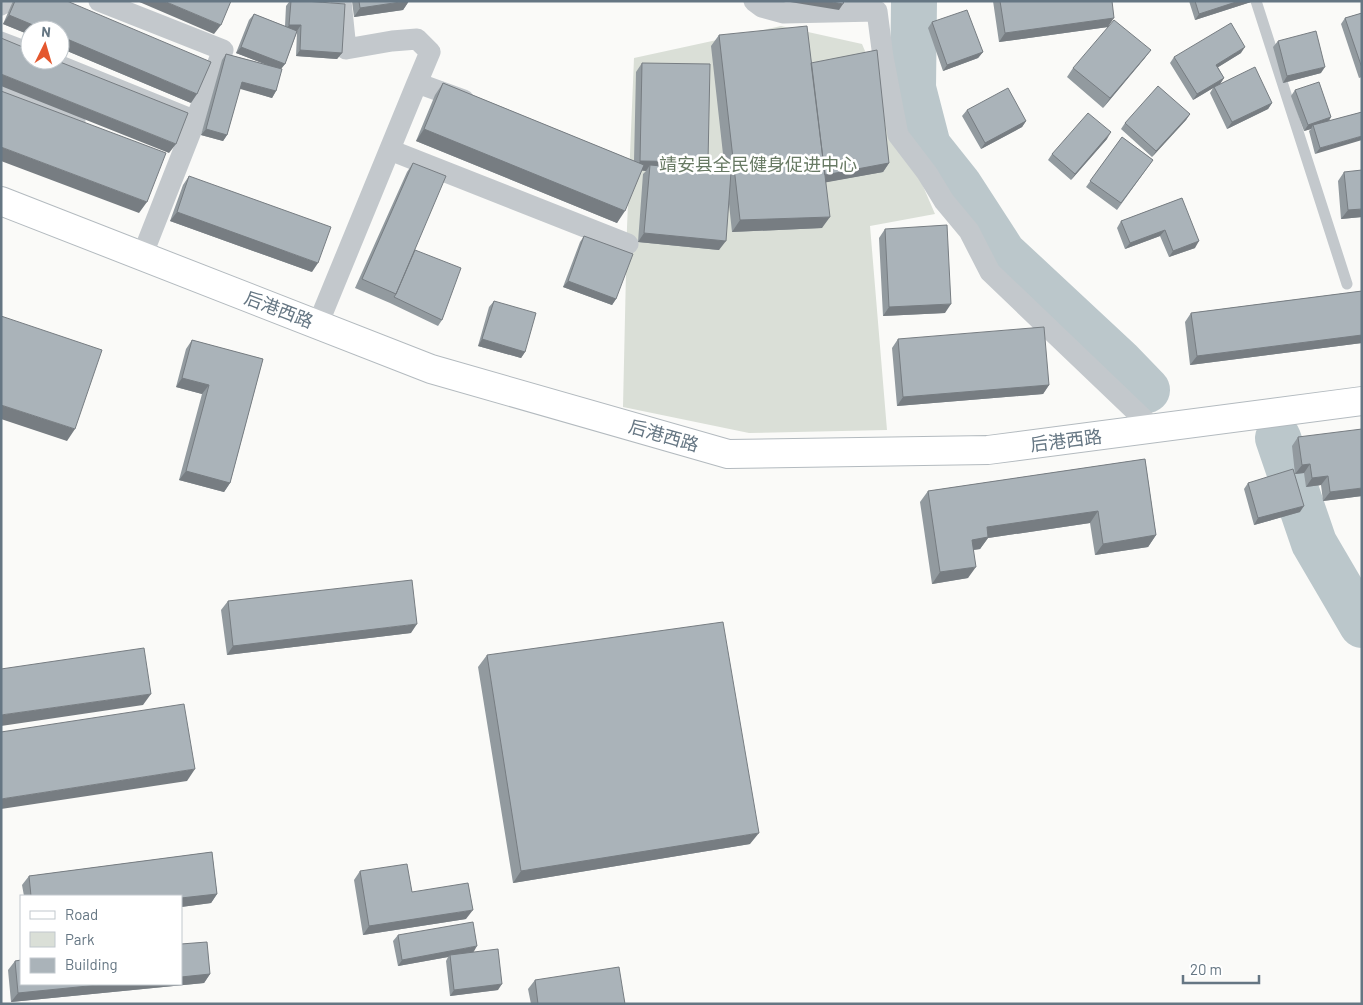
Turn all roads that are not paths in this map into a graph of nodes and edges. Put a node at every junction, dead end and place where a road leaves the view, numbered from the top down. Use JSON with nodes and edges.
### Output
{"nodes":[{"id":1,"x":3,"y":1,"type":"edge"},
{"id":2,"x":99,"y":1,"type":"edge"},
{"id":3,"x":341,"y":1,"type":"edge"},
{"id":4,"x":754,"y":1,"type":"edge"},
{"id":5,"x":1256,"y":1,"type":"edge"},
{"id":6,"x":1,"y":5,"type":"edge"},
{"id":7,"x":1,"y":36,"type":"edge"},
{"id":8,"x":20,"y":44,"type":"edge"},
{"id":9,"x":70,"y":64,"type":"edge"},
{"id":10,"x":417,"y":82,"type":"junction"},
{"id":11,"x":1,"y":88,"type":"edge"},
{"id":12,"x":482,"y":107,"type":"edge"},
{"id":13,"x":197,"y":116,"type":"junction"},
{"id":14,"x":90,"y":125,"type":"edge"},
{"id":15,"x":390,"y":150,"type":"junction"},
{"id":16,"x":3,"y":206,"type":"edge"},
{"id":17,"x":628,"y":244,"type":"dead end"},
{"id":18,"x":142,"y":256,"type":"junction"},
{"id":19,"x":1347,"y":284,"type":"dead end"},
{"id":20,"x":318,"y":324,"type":"junction"},
{"id":21,"x":1362,"y":401,"type":"edge"},
{"id":22,"x":1153,"y":428,"type":"junction"}],
"edges":[{"from":1,"to":6,"type":"street"},
{"from":2,"to":13,"type":"street"},
{"from":3,"to":10,"type":"street"},
{"from":4,"to":22,"type":"street"},
{"from":5,"to":19,"type":"lane"},
{"from":7,"to":8,"type":"lane"},
{"from":9,"to":13,"type":"lane"},
{"from":10,"to":12,"type":"street"},
{"from":10,"to":15,"type":"street"},
{"from":11,"to":14,"type":"lane"},
{"from":13,"to":18,"type":"street"},
{"from":15,"to":17,"type":"street"},
{"from":15,"to":20,"type":"street"},
{"from":16,"to":18,"type":"main road","name":"后港西路"},
{"from":18,"to":20,"type":"main road","name":"后港西路"},
{"from":20,"to":22,"type":"main road","name":"后港西路"},
{"from":21,"to":22,"type":"main road","name":"后港西路"}]}
